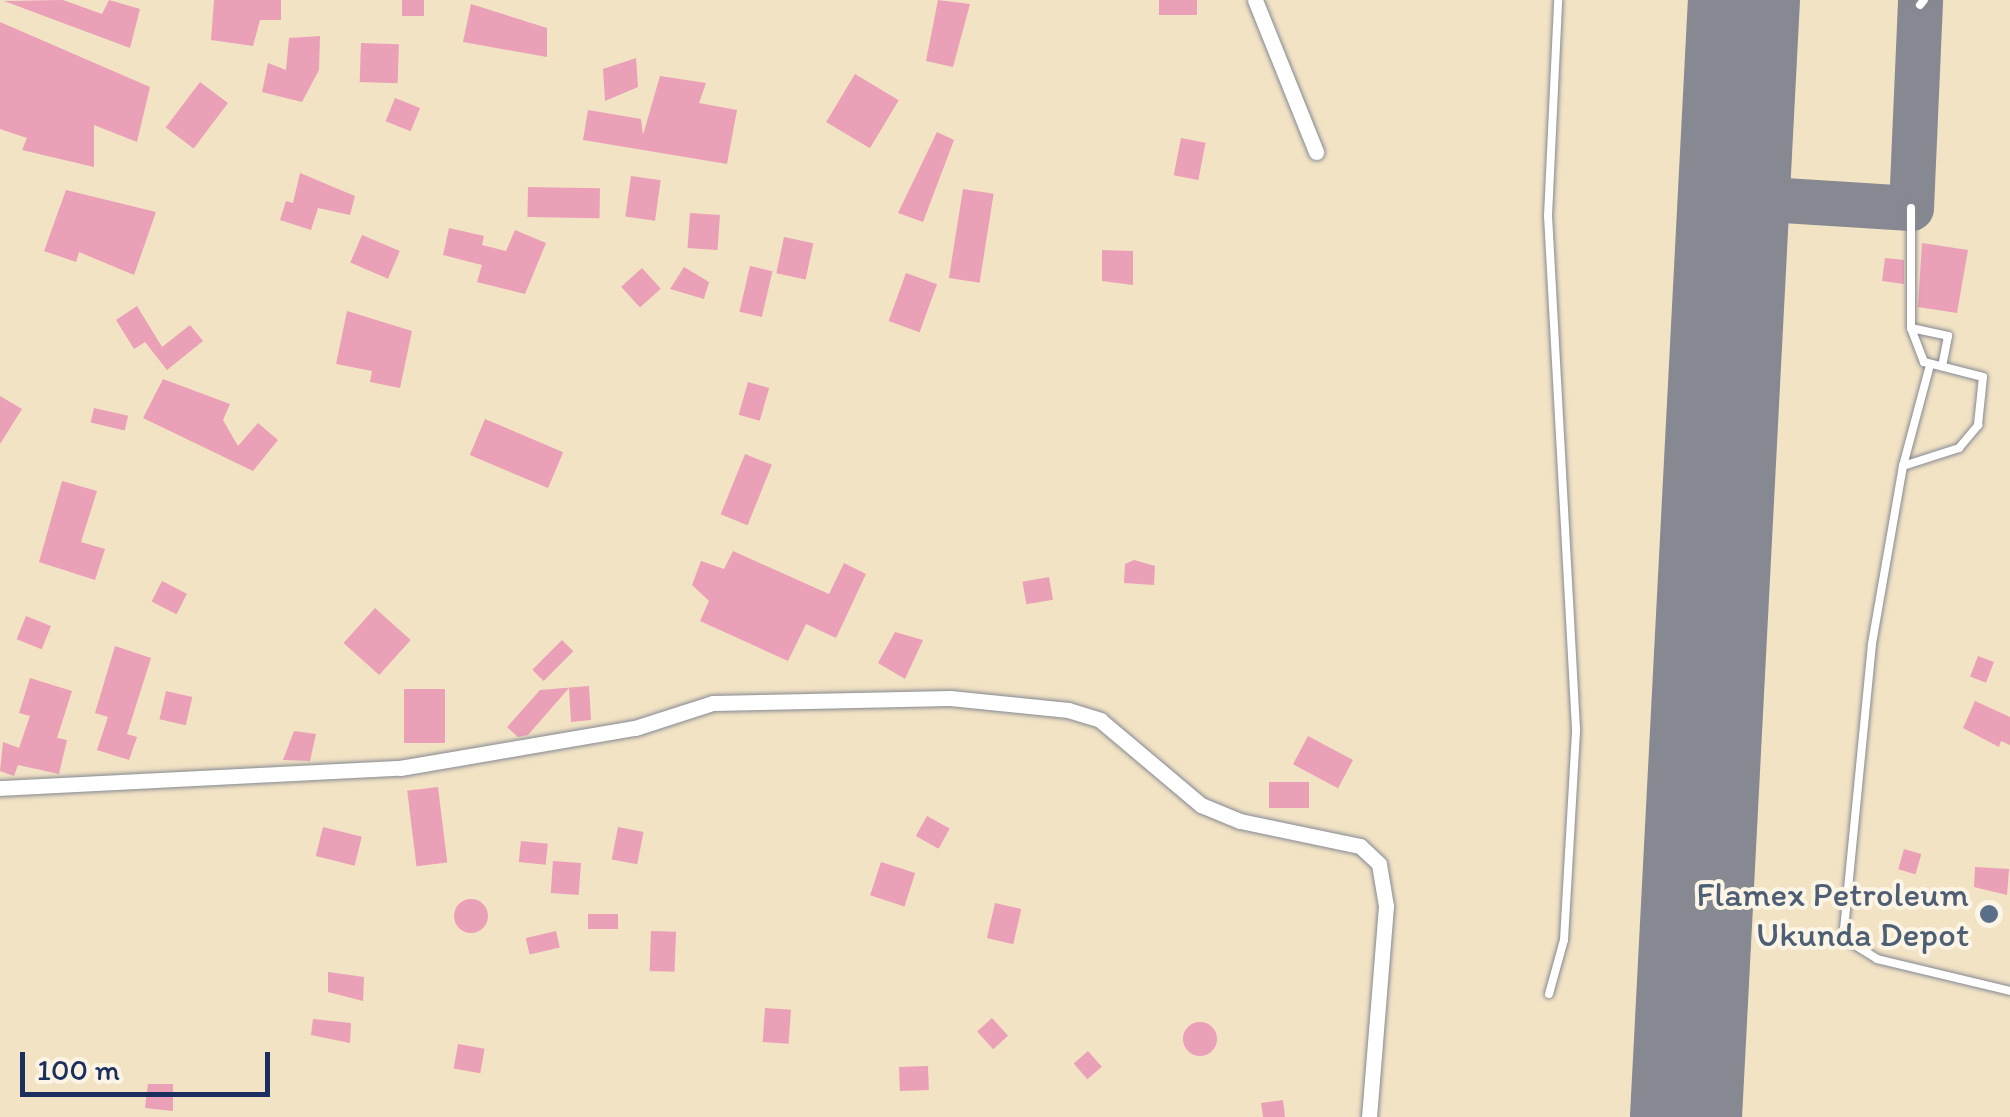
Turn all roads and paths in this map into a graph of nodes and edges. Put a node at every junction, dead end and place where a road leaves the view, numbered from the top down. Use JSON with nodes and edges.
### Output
{"nodes":[{"id":1,"x":1256,"y":0,"type":"edge"},
{"id":2,"x":1558,"y":0,"type":"edge"},
{"id":3,"x":1316,"y":152,"type":"dead end"},
{"id":4,"x":1912,"y":208,"type":"dead end"},
{"id":5,"x":1911,"y":328,"type":"junction"},
{"id":6,"x":1930,"y":365,"type":"junction"},
{"id":7,"x":1942,"y":366,"type":"junction"},
{"id":8,"x":1903,"y":466,"type":"junction"},
{"id":9,"x":0,"y":788,"type":"edge"},
{"id":10,"x":2010,"y":991,"type":"edge"},
{"id":11,"x":1549,"y":994,"type":"dead end"},
{"id":12,"x":1369,"y":1117,"type":"edge"}],
"edges":[{"from":1,"to":3,"type":"street"},
{"from":2,"to":11,"type":"lane"},
{"from":4,"to":5,"type":"lane"},
{"from":5,"to":6,"type":"lane"},
{"from":5,"to":7,"type":"lane"},
{"from":6,"to":7,"type":"lane"},
{"from":6,"to":8,"type":"lane"},
{"from":7,"to":8,"type":"lane"},
{"from":8,"to":10,"type":"lane"},
{"from":9,"to":12,"type":"street"}]}
